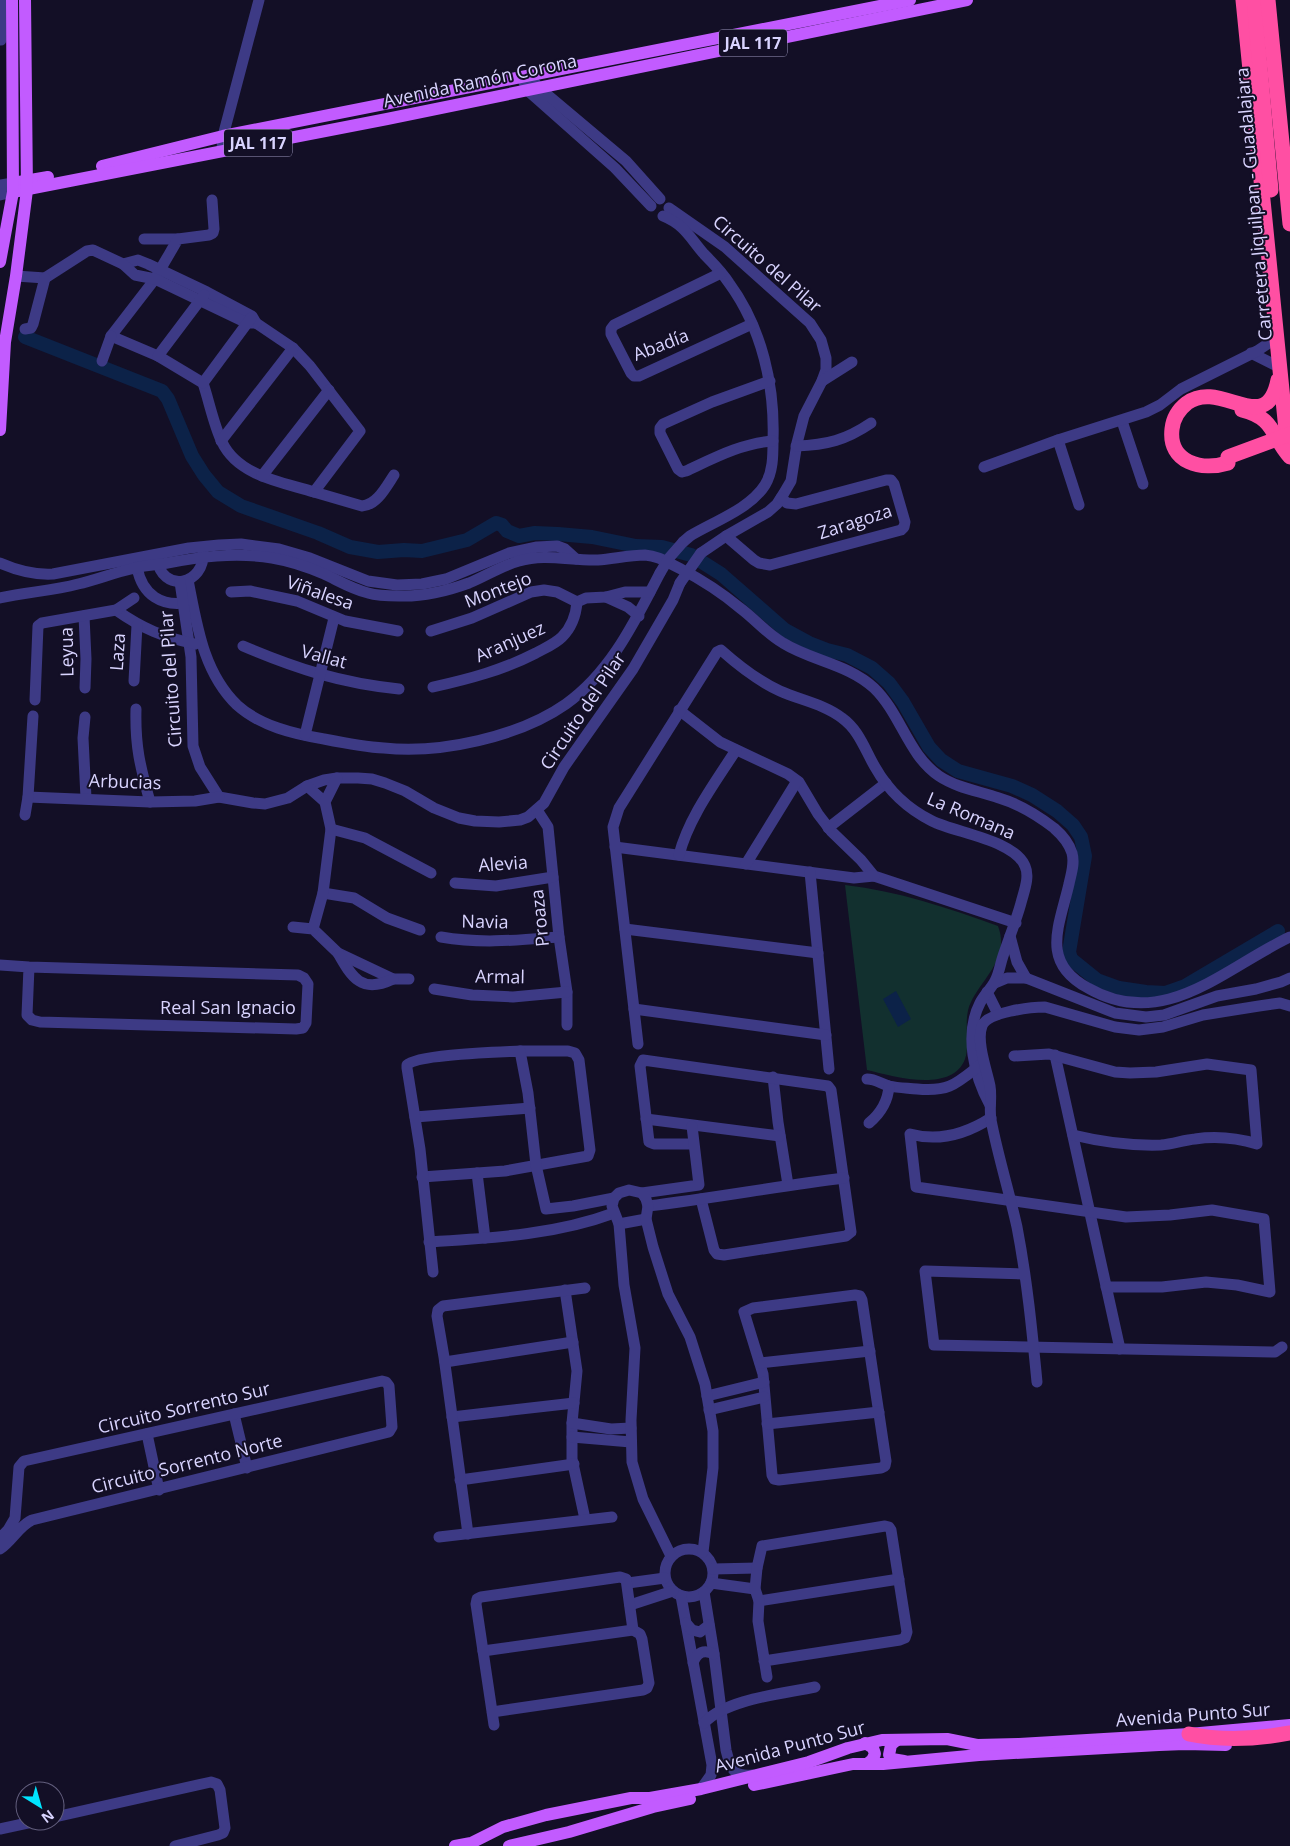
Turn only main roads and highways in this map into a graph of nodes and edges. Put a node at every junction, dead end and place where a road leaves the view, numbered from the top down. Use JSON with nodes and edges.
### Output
{"nodes":[{"id":1,"x":12,"y":0,"type":"edge"},
{"id":2,"x":25,"y":0,"type":"edge"},
{"id":3,"x":910,"y":0,"type":"edge"},
{"id":4,"x":967,"y":0,"type":"edge"},
{"id":5,"x":1243,"y":0,"type":"edge"},
{"id":6,"x":1254,"y":0,"type":"edge"},
{"id":7,"x":1268,"y":0,"type":"edge"},
{"id":8,"x":1276,"y":0,"type":"edge"},
{"id":9,"x":1290,"y":157,"type":"edge"},
{"id":10,"x":27,"y":185,"type":"junction"},
{"id":11,"x":13,"y":187,"type":"junction"},
{"id":12,"x":1290,"y":224,"type":"edge"},
{"id":13,"x":0,"y":262,"type":"edge"},
{"id":14,"x":6,"y":342,"type":"edge"},
{"id":15,"x":1279,"y":369,"type":"junction"},
{"id":16,"x":1290,"y":404,"type":"edge"},
{"id":17,"x":0,"y":430,"type":"edge"},
{"id":18,"x":1290,"y":434,"type":"edge"},
{"id":19,"x":0,"y":435,"type":"edge"},
{"id":20,"x":1290,"y":440,"type":"edge"},
{"id":21,"x":1290,"y":457,"type":"edge"},
{"id":22,"x":1228,"y":460,"type":"junction"},
{"id":23,"x":1290,"y":1725,"type":"edge"},
{"id":24,"x":1290,"y":1733,"type":"edge"},
{"id":25,"x":1189,"y":1734,"type":"junction"},
{"id":26,"x":897,"y":1740,"type":"junction"},
{"id":27,"x":1290,"y":1740,"type":"edge"},
{"id":28,"x":866,"y":1743,"type":"junction"},
{"id":29,"x":905,"y":1761,"type":"junction"},
{"id":30,"x":866,"y":1764,"type":"junction"},
{"id":31,"x":584,"y":1807,"type":"junction"},
{"id":32,"x":554,"y":1813,"type":"junction"},
{"id":33,"x":580,"y":1828,"type":"junction"},
{"id":34,"x":560,"y":1834,"type":"junction"},
{"id":35,"x":455,"y":1846,"type":"edge"},
{"id":36,"x":509,"y":1846,"type":"edge"}],
"edges":[{"from":1,"to":11,"type":"main road"},
{"from":2,"to":10,"type":"main road"},
{"from":3,"to":10,"type":"main road","name":"Avenida Ramón Corona","number":"JAL 117"},
{"from":4,"to":10,"type":"main road","name":"Avenida Ramón Corona","number":"JAL 117"},
{"from":5,"to":15,"type":"highway"},
{"from":6,"to":16,"type":"highway","name":"Carretera Jiquilpan - Guadalajara"},
{"from":7,"to":12,"type":"highway","name":"Carretera Jiquilpan - Guadalajara"},
{"from":8,"to":9,"type":"highway"},
{"from":10,"to":11,"type":"main road","name":"Avenida Ramón Corona","number":"JAL 117"},
{"from":10,"to":14,"type":"main road"},
{"from":11,"to":13,"type":"main road"},
{"from":14,"to":17,"type":"main road"},
{"from":14,"to":19,"type":"main road"},
{"from":15,"to":20,"type":"highway"},
{"from":15,"to":22,"type":"highway"},
{"from":18,"to":22,"type":"highway","bridge":true},
{"from":20,"to":22,"type":"highway"},
{"from":21,"to":22,"type":"highway"},
{"from":23,"to":25,"type":"main road","name":"Avenida Punto Sur"},
{"from":24,"to":25,"type":"highway"},
{"from":25,"to":26,"type":"main road","name":"Avenida Punto Sur"},
{"from":26,"to":28,"type":"main road","name":"Avenida Punto Sur"},
{"from":26,"to":29,"type":"main road"},
{"from":27,"to":29,"type":"main road","name":"Avenida Punto Sur"},
{"from":28,"to":30,"type":"main road"},
{"from":28,"to":31,"type":"main road","name":"Avenida Punto Sur"},
{"from":29,"to":30,"type":"main road","name":"Avenida Punto Sur"},
{"from":30,"to":33,"type":"main road","name":"Avenida Punto Sur"},
{"from":31,"to":32,"type":"main road","name":"Avenida Punto Sur"},
{"from":31,"to":33,"type":"main road"},
{"from":32,"to":34,"type":"main road"},
{"from":32,"to":35,"type":"main road","name":"Avenida Punto Sur"},
{"from":33,"to":34,"type":"main road","name":"Avenida Punto Sur"},
{"from":34,"to":36,"type":"main road","name":"Avenida Punto Sur"}]}
